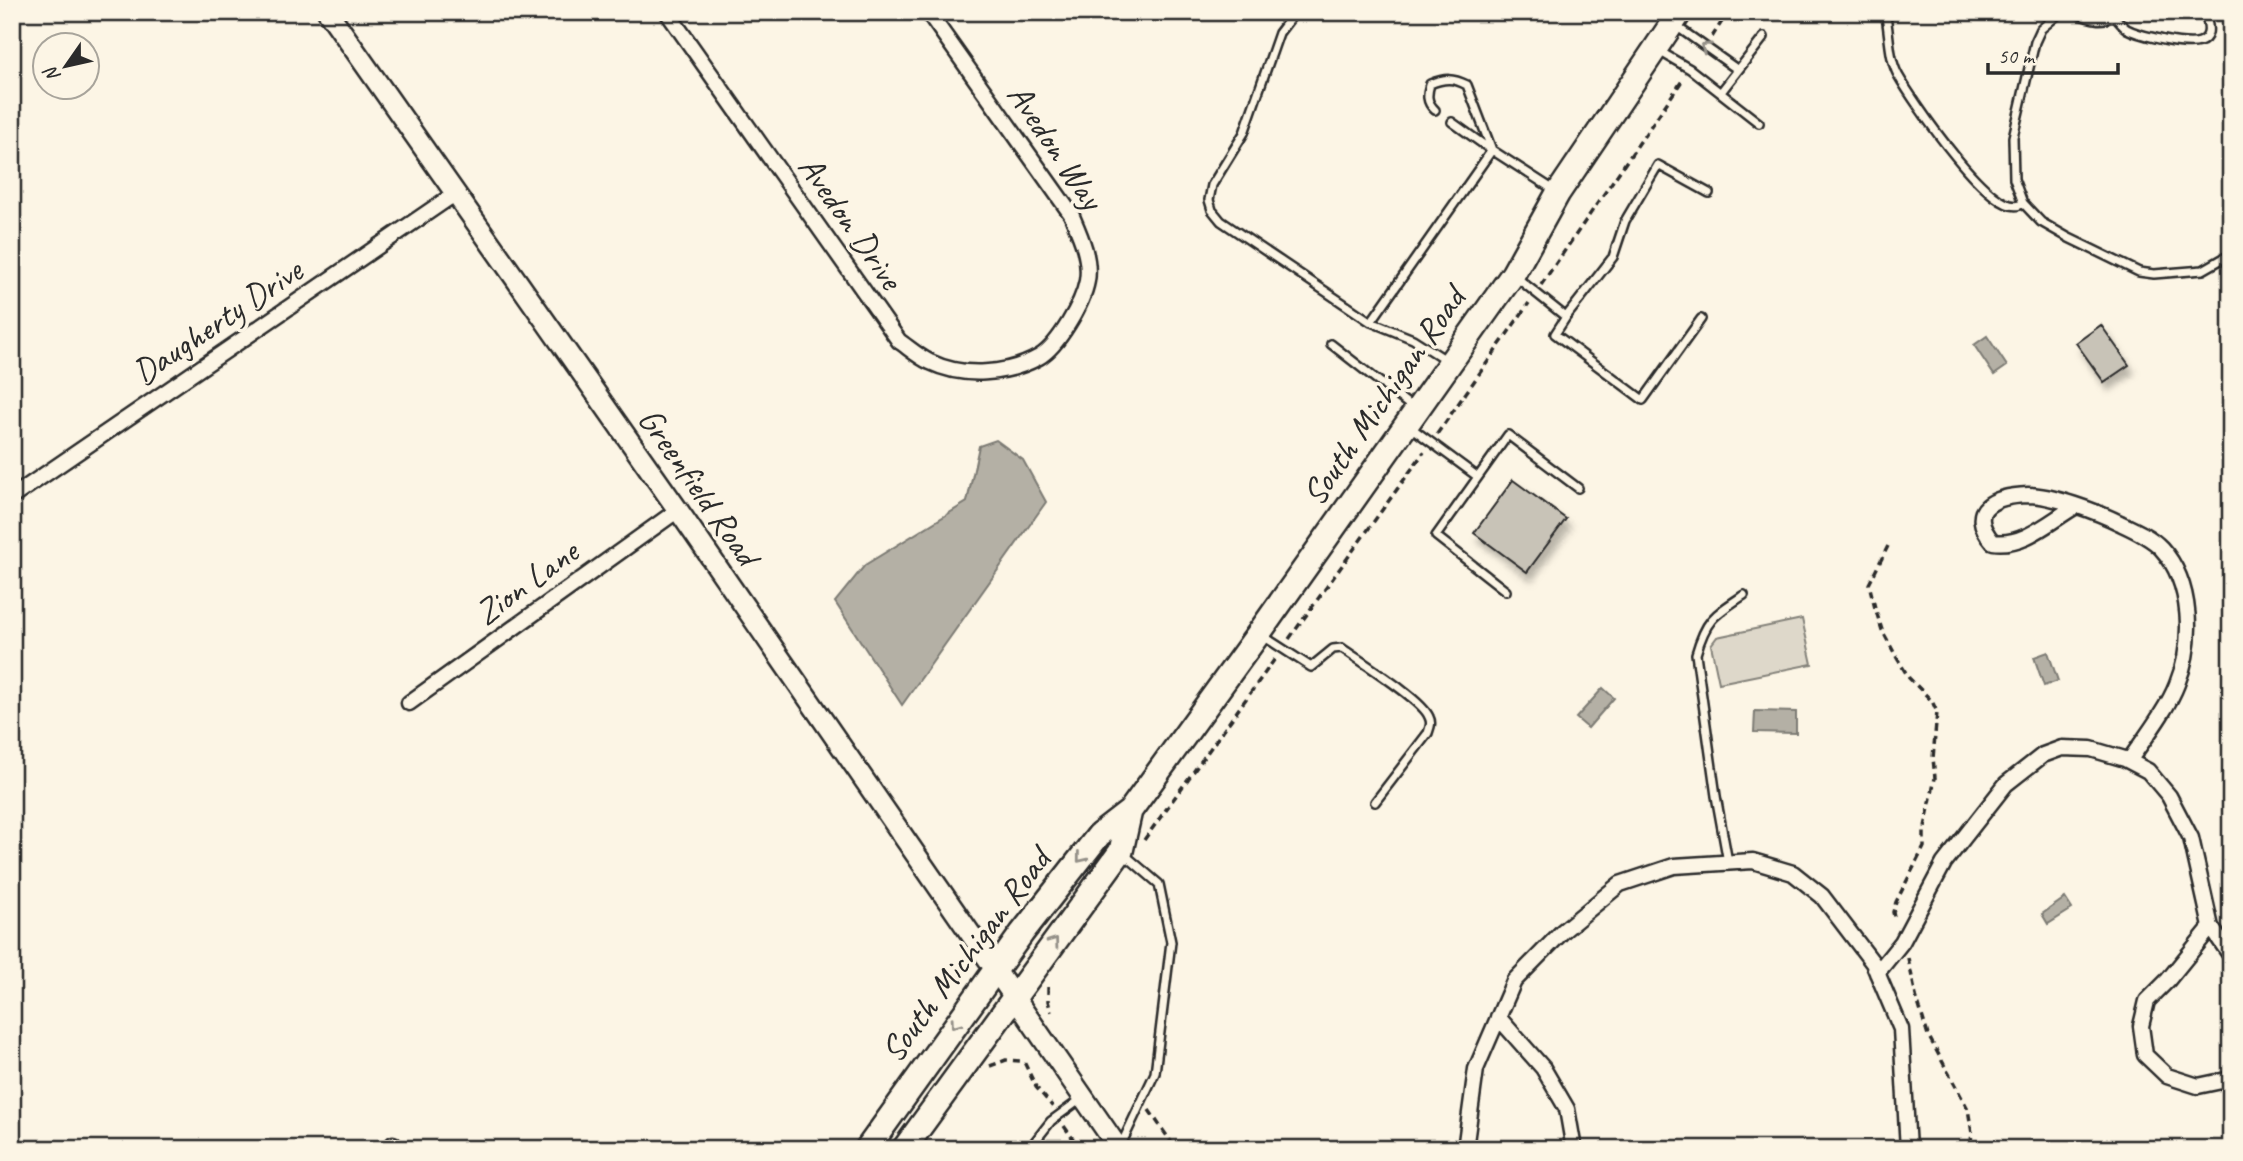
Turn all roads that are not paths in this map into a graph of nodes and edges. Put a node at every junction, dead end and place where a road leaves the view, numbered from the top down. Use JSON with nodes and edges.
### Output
{"nodes":[{"id":1,"x":328,"y":12,"type":"edge"},
{"id":2,"x":667,"y":12,"type":"edge"},
{"id":3,"x":928,"y":12,"type":"edge"},
{"id":4,"x":1295,"y":12,"type":"edge"},
{"id":5,"x":1885,"y":12,"type":"edge"},
{"id":6,"x":2060,"y":12,"type":"edge"},
{"id":7,"x":2074,"y":12,"type":"edge"},
{"id":8,"x":2204,"y":12,"type":"edge"},
{"id":9,"x":2118,"y":15,"type":"edge"},
{"id":10,"x":1676,"y":18,"type":"edge"},
{"id":11,"x":1763,"y":37,"type":"dead end"},
{"id":12,"x":1656,"y":48,"type":"junction"},
{"id":13,"x":1738,"y":70,"type":"junction"},
{"id":14,"x":1721,"y":92,"type":"junction"},
{"id":15,"x":1435,"y":110,"type":"dead end"},
{"id":16,"x":1452,"y":122,"type":"dead end"},
{"id":17,"x":1759,"y":123,"type":"dead end"},
{"id":18,"x":1492,"y":150,"type":"junction"},
{"id":19,"x":456,"y":193,"type":"junction"},
{"id":20,"x":1558,"y":193,"type":"junction"},
{"id":21,"x":1709,"y":194,"type":"dead end"},
{"id":22,"x":2023,"y":203,"type":"junction"},
{"id":23,"x":2231,"y":254,"type":"edge"},
{"id":24,"x":1513,"y":274,"type":"junction"},
{"id":25,"x":1566,"y":317,"type":"junction"},
{"id":26,"x":1701,"y":319,"type":"dead end"},
{"id":27,"x":1371,"y":322,"type":"junction"},
{"id":28,"x":1331,"y":344,"type":"dead end"},
{"id":29,"x":1040,"y":357,"type":"joint"},
{"id":30,"x":1450,"y":362,"type":"junction"},
{"id":31,"x":1411,"y":417,"type":"junction"},
{"id":32,"x":1478,"y":477,"type":"junction"},
{"id":33,"x":1578,"y":488,"type":"dead end"},
{"id":34,"x":12,"y":498,"type":"edge"},
{"id":35,"x":2076,"y":506,"type":"junction"},
{"id":36,"x":678,"y":510,"type":"junction"},
{"id":37,"x":1506,"y":590,"type":"dead end"},
{"id":38,"x":1744,"y":595,"type":"dead end"},
{"id":39,"x":1259,"y":633,"type":"junction"},
{"id":40,"x":409,"y":703,"type":"dead end"},
{"id":41,"x":2129,"y":761,"type":"junction"},
{"id":42,"x":1375,"y":802,"type":"dead end"},
{"id":43,"x":1130,"y":811,"type":"junction"},
{"id":44,"x":1125,"y":855,"type":"junction"},
{"id":45,"x":1728,"y":862,"type":"junction"},
{"id":46,"x":2211,"y":927,"type":"junction"},
{"id":47,"x":2231,"y":956,"type":"edge"},
{"id":48,"x":995,"y":969,"type":"junction"},
{"id":49,"x":1877,"y":973,"type":"junction"},
{"id":50,"x":1015,"y":998,"type":"junction"},
{"id":51,"x":1498,"y":1017,"type":"junction"},
{"id":52,"x":2231,"y":1079,"type":"edge"},
{"id":53,"x":1083,"y":1098,"type":"junction"},
{"id":54,"x":867,"y":1149,"type":"edge"},
{"id":55,"x":904,"y":1149,"type":"edge"},
{"id":56,"x":1028,"y":1149,"type":"edge"},
{"id":57,"x":1119,"y":1149,"type":"edge"},
{"id":58,"x":1467,"y":1149,"type":"edge"},
{"id":59,"x":1574,"y":1149,"type":"edge"},
{"id":60,"x":1908,"y":1149,"type":"edge"}],
"edges":[{"from":1,"to":19,"type":"street","name":"Greenfield Road"},
{"from":2,"to":29,"type":"street","name":"Avedon Drive"},
{"from":3,"to":29,"type":"street","name":"Avedon Way"},
{"from":4,"to":27,"type":"lane"},
{"from":5,"to":22,"type":"lane"},
{"from":6,"to":22,"type":"lane"},
{"from":7,"to":9,"type":"lane"},
{"from":8,"to":9,"type":"lane"},
{"from":10,"to":12,"type":"main road","name":"South Michigan Road"},
{"from":10,"to":13,"type":"lane"},
{"from":11,"to":13,"type":"lane"},
{"from":12,"to":14,"type":"lane"},
{"from":12,"to":20,"type":"main road","name":"South Michigan Road"},
{"from":13,"to":14,"type":"lane"},
{"from":14,"to":17,"type":"lane"},
{"from":15,"to":18,"type":"lane"},
{"from":16,"to":18,"type":"lane"},
{"from":18,"to":20,"type":"lane"},
{"from":18,"to":27,"type":"lane"},
{"from":19,"to":34,"type":"street","name":"Daugherty Drive"},
{"from":19,"to":36,"type":"street","name":"Greenfield Road"},
{"from":20,"to":24,"type":"main road","name":"South Michigan Road"},
{"from":21,"to":25,"type":"lane"},
{"from":22,"to":23,"type":"lane"},
{"from":24,"to":25,"type":"lane"},
{"from":24,"to":30,"type":"main road","name":"South Michigan Road"},
{"from":25,"to":26,"type":"lane"},
{"from":27,"to":30,"type":"lane"},
{"from":28,"to":31,"type":"lane"},
{"from":30,"to":31,"type":"main road","name":"South Michigan Road"},
{"from":31,"to":32,"type":"lane"},
{"from":31,"to":39,"type":"main road","name":"South Michigan Road"},
{"from":32,"to":33,"type":"lane"},
{"from":32,"to":37,"type":"lane"},
{"from":35,"to":35,"type":"street"},
{"from":35,"to":41,"type":"street"},
{"from":36,"to":40,"type":"street","name":"Zion Lane"},
{"from":36,"to":48,"type":"street","name":"Greenfield Road"},
{"from":38,"to":45,"type":"lane"},
{"from":39,"to":42,"type":"lane"},
{"from":39,"to":43,"type":"main road","name":"South Michigan Road"},
{"from":41,"to":46,"type":"street"},
{"from":41,"to":49,"type":"street"},
{"from":43,"to":44,"type":"main road","name":"South Michigan Road"},
{"from":43,"to":48,"type":"main road","name":"South Michigan Road","one_way":true},
{"from":50,"to":44,"type":"main road","name":"South Michigan Road","one_way":true},
{"from":44,"to":57,"type":"lane"},
{"from":45,"to":49,"type":"street"},
{"from":45,"to":51,"type":"street"},
{"from":46,"to":47,"type":"street"},
{"from":46,"to":52,"type":"street"},
{"from":48,"to":50,"type":"street","name":"Greenfield Road"},
{"from":48,"to":54,"type":"main road","name":"South Michigan Road","one_way":true},
{"from":49,"to":60,"type":"street"},
{"from":50,"to":53,"type":"street","name":"Greenfield Road"},
{"from":50,"to":55,"type":"main road","name":"South Michigan Road"},
{"from":51,"to":58,"type":"street"},
{"from":51,"to":59,"type":"street"},
{"from":53,"to":56,"type":"lane"},
{"from":53,"to":57,"type":"street","name":"Greenfield Road"}]}
